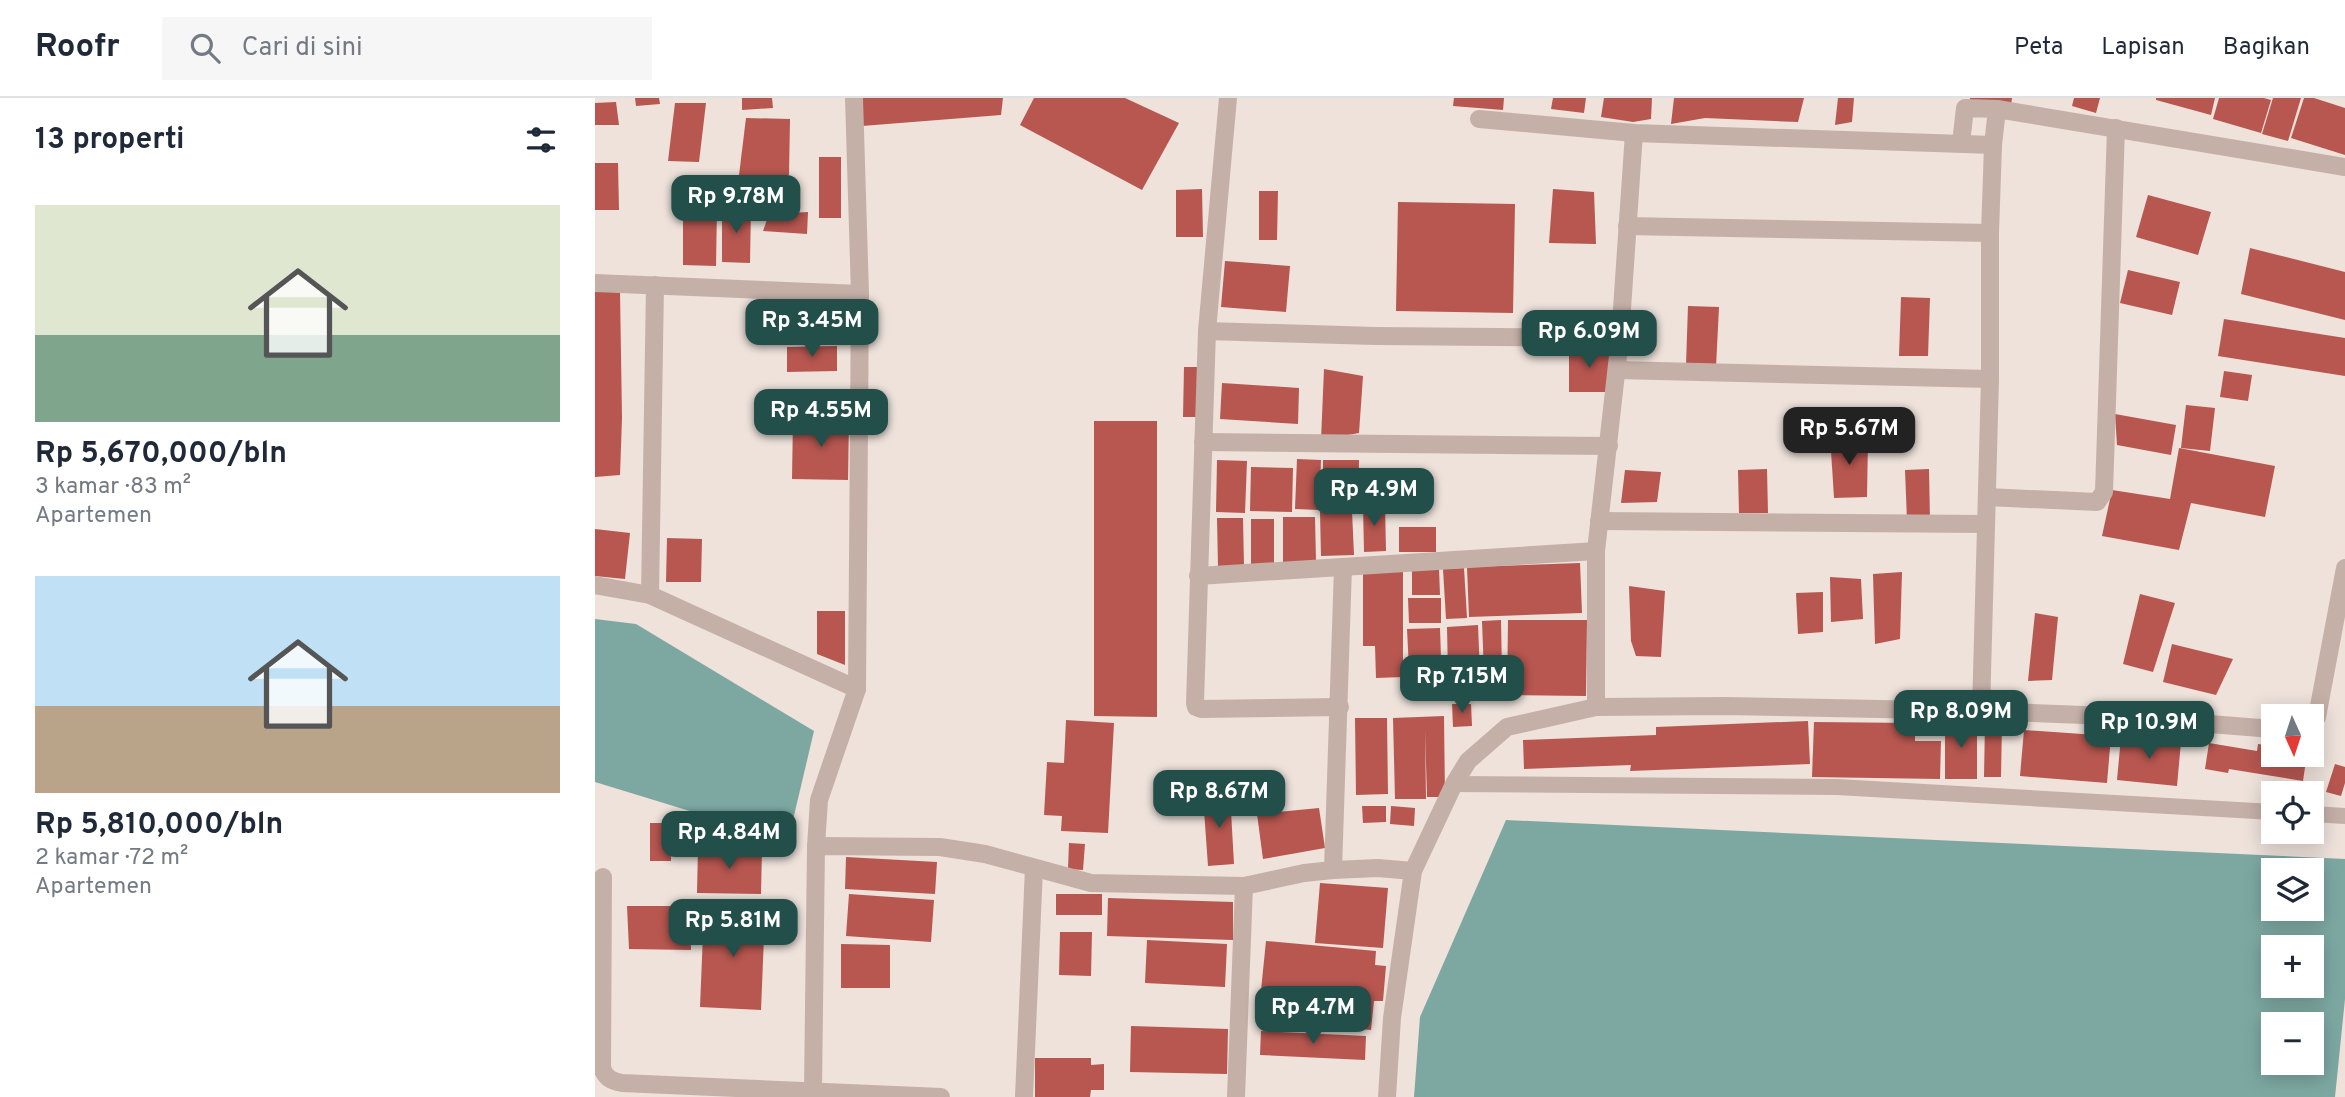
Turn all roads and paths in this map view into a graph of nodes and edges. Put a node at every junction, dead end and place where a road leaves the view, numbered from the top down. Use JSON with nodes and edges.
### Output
{"nodes":[{"id":1,"x":854,"y":98,"type":"edge"},
{"id":2,"x":1228,"y":98,"type":"edge"},
{"id":3,"x":1997,"y":109,"type":"junction"},
{"id":4,"x":1479,"y":119,"type":"dead end"},
{"id":5,"x":2116,"y":128,"type":"junction"},
{"id":6,"x":1634,"y":133,"type":"junction"},
{"id":7,"x":1961,"y":143,"type":"junction"},
{"id":8,"x":1993,"y":145,"type":"junction"},
{"id":9,"x":2345,"y":167,"type":"edge"},
{"id":10,"x":1627,"y":226,"type":"junction"},
{"id":11,"x":1990,"y":233,"type":"junction"},
{"id":12,"x":595,"y":283,"type":"edge"},
{"id":13,"x":655,"y":285,"type":"junction"},
{"id":14,"x":860,"y":294,"type":"junction"},
{"id":15,"x":1207,"y":331,"type":"junction"},
{"id":16,"x":1620,"y":338,"type":"junction"},
{"id":17,"x":1617,"y":370,"type":"junction"},
{"id":18,"x":1990,"y":379,"type":"junction"},
{"id":19,"x":1203,"y":442,"type":"junction"},
{"id":20,"x":1609,"y":446,"type":"junction"},
{"id":21,"x":1987,"y":497,"type":"junction"},
{"id":22,"x":1599,"y":521,"type":"junction"},
{"id":23,"x":1986,"y":524,"type":"junction"},
{"id":24,"x":1596,"y":551,"type":"junction"},
{"id":25,"x":1343,"y":567,"type":"junction"},
{"id":26,"x":2345,"y":568,"type":"edge"},
{"id":27,"x":1198,"y":576,"type":"junction"},
{"id":28,"x":595,"y":585,"type":"edge"},
{"id":29,"x":2343,"y":589,"type":"edge"},
{"id":30,"x":650,"y":596,"type":"junction"},
{"id":31,"x":857,"y":689,"type":"junction"},
{"id":32,"x":2320,"y":704,"type":"edge"},
{"id":33,"x":1340,"y":707,"type":"junction"},
{"id":34,"x":1596,"y":707,"type":"junction"},
{"id":35,"x":1981,"y":711,"type":"junction"},
{"id":36,"x":2261,"y":728,"type":"edge"},
{"id":37,"x":1454,"y":784,"type":"junction"},
{"id":38,"x":2261,"y":811,"type":"edge"},
{"id":39,"x":2324,"y":815,"type":"edge"},
{"id":40,"x":2345,"y":817,"type":"edge"},
{"id":41,"x":816,"y":846,"type":"junction"},
{"id":42,"x":1034,"y":868,"type":"junction"},
{"id":43,"x":1333,"y":870,"type":"junction"},
{"id":44,"x":1413,"y":871,"type":"junction"},
{"id":45,"x":603,"y":877,"type":"dead end"},
{"id":46,"x":1244,"y":886,"type":"junction"},
{"id":47,"x":813,"y":1090,"type":"junction"},
{"id":48,"x":677,"y":1091,"type":"edge"},
{"id":49,"x":941,"y":1097,"type":"edge"},
{"id":50,"x":1024,"y":1097,"type":"edge"},
{"id":51,"x":1236,"y":1097,"type":"edge"},
{"id":52,"x":1387,"y":1097,"type":"edge"}],
"edges":[{"from":1,"to":14,"type":"street"},
{"from":2,"to":15,"type":"street"},
{"from":3,"to":5,"type":"street"},
{"from":3,"to":7,"type":"street"},
{"from":3,"to":8,"type":"street"},
{"from":4,"to":6,"type":"street"},
{"from":5,"to":9,"type":"street"},
{"from":5,"to":21,"type":"street"},
{"from":6,"to":7,"type":"street"},
{"from":6,"to":10,"type":"street"},
{"from":7,"to":8,"type":"street"},
{"from":8,"to":11,"type":"street"},
{"from":10,"to":11,"type":"street"},
{"from":10,"to":16,"type":"street"},
{"from":11,"to":18,"type":"street"},
{"from":12,"to":13,"type":"street"},
{"from":13,"to":14,"type":"street"},
{"from":13,"to":30,"type":"street"},
{"from":14,"to":31,"type":"street"},
{"from":15,"to":16,"type":"street"},
{"from":15,"to":19,"type":"street"},
{"from":16,"to":17,"type":"street"},
{"from":17,"to":18,"type":"street"},
{"from":17,"to":20,"type":"street"},
{"from":18,"to":21,"type":"street"},
{"from":19,"to":20,"type":"street"},
{"from":19,"to":27,"type":"street"},
{"from":20,"to":22,"type":"street"},
{"from":21,"to":23,"type":"street"},
{"from":22,"to":23,"type":"street"},
{"from":22,"to":24,"type":"street"},
{"from":23,"to":35,"type":"street"},
{"from":24,"to":25,"type":"street"},
{"from":24,"to":34,"type":"street"},
{"from":25,"to":27,"type":"street"},
{"from":25,"to":33,"type":"street"},
{"from":26,"to":29,"type":"street"},
{"from":27,"to":33,"type":"street"},
{"from":28,"to":30,"type":"street"},
{"from":29,"to":32,"type":"street"},
{"from":30,"to":31,"type":"street"},
{"from":31,"to":41,"type":"street"},
{"from":33,"to":43,"type":"street"},
{"from":34,"to":35,"type":"street"},
{"from":34,"to":37,"type":"street"},
{"from":35,"to":36,"type":"street"},
{"from":37,"to":38,"type":"lane"},
{"from":37,"to":44,"type":"street"},
{"from":39,"to":40,"type":"lane"},
{"from":41,"to":42,"type":"street"},
{"from":41,"to":47,"type":"street"},
{"from":42,"to":46,"type":"street"},
{"from":42,"to":50,"type":"street"},
{"from":43,"to":44,"type":"street"},
{"from":43,"to":46,"type":"street"},
{"from":44,"to":52,"type":"street"},
{"from":45,"to":48,"type":"street"},
{"from":46,"to":51,"type":"street"},
{"from":47,"to":48,"type":"street"},
{"from":47,"to":49,"type":"street"}]}
